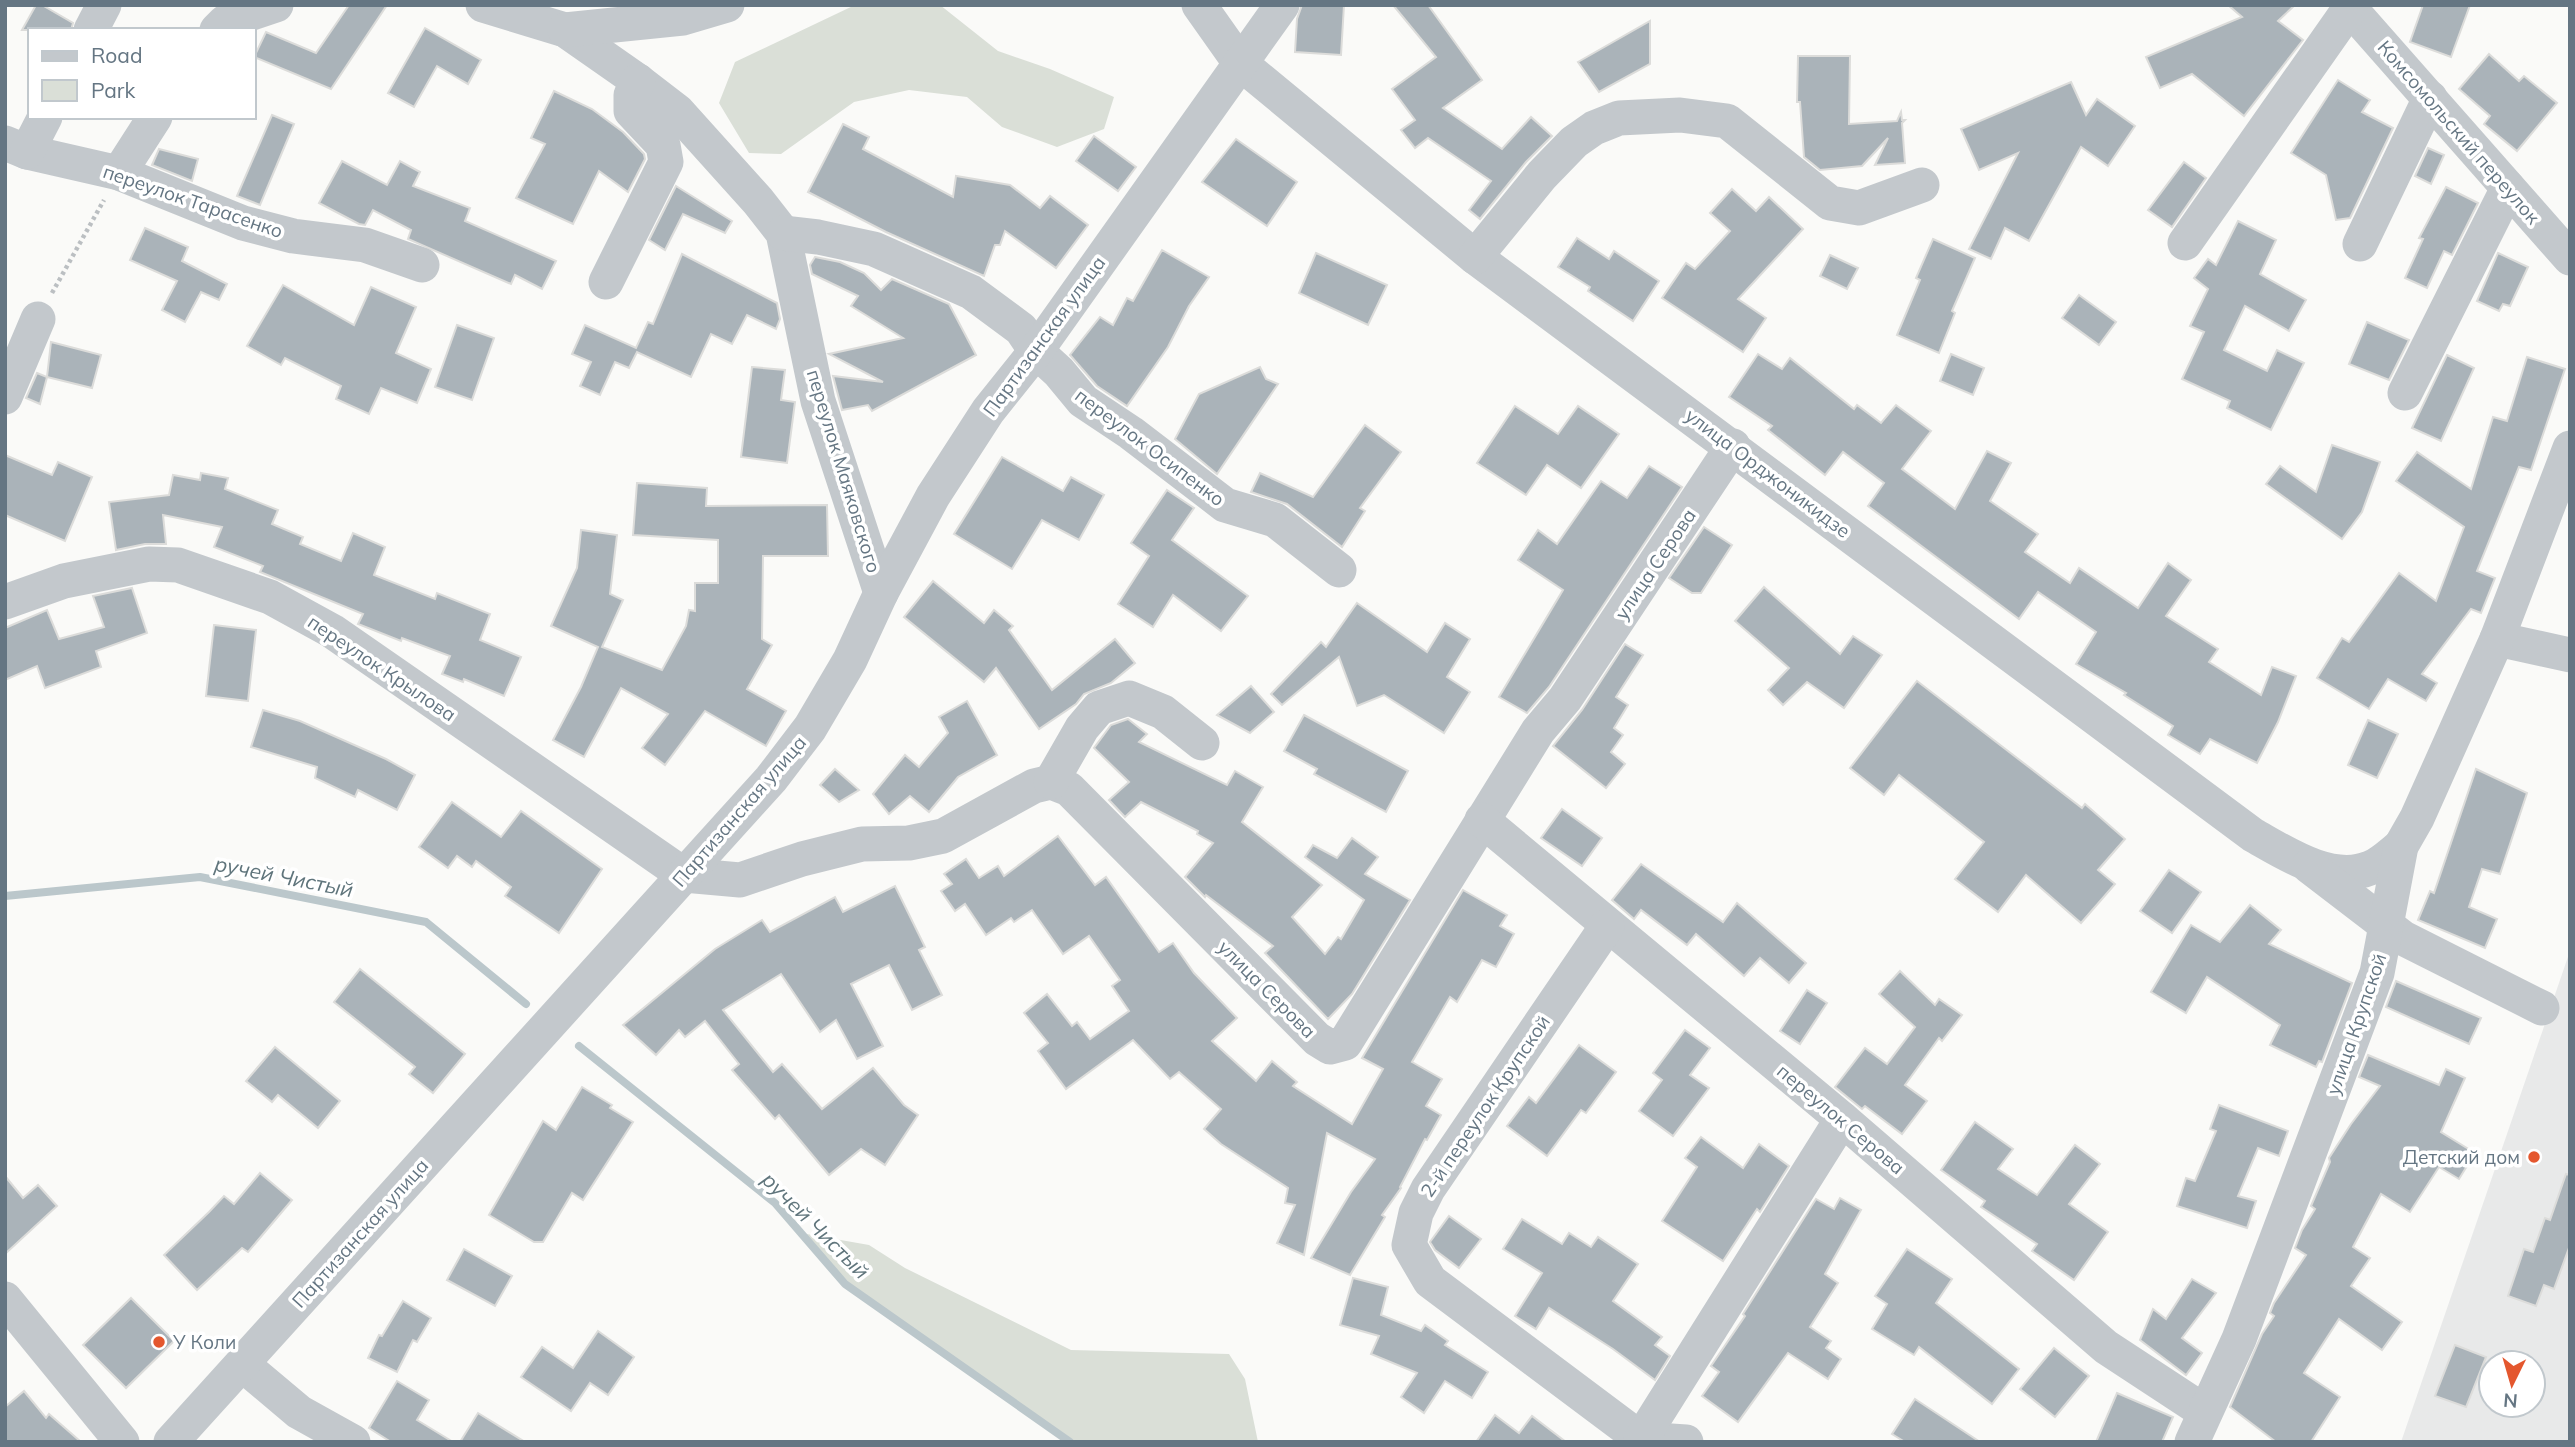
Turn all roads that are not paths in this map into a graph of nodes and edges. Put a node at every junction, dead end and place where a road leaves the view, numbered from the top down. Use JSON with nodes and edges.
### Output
{"nodes":[{"id":1,"x":104,"y":5,"type":"edge"},
{"id":2,"x":276,"y":5,"type":"edge"},
{"id":3,"x":483,"y":5,"type":"edge"},
{"id":4,"x":727,"y":5,"type":"edge"},
{"id":5,"x":1199,"y":5,"type":"edge"},
{"id":6,"x":1282,"y":5,"type":"edge"},
{"id":7,"x":2349,"y":7,"type":"edge"},
{"id":8,"x":92,"y":28,"type":"edge"},
{"id":9,"x":219,"y":28,"type":"edge"},
{"id":10,"x":565,"y":30,"type":"junction"},
{"id":11,"x":1240,"y":63,"type":"junction"},
{"id":12,"x":638,"y":81,"type":"junction"},
{"id":13,"x":2430,"y":98,"type":"junction"},
{"id":14,"x":43,"y":119,"type":"edge"},
{"id":15,"x":154,"y":119,"type":"edge"},
{"id":16,"x":16,"y":147,"type":"edge"},
{"id":17,"x":119,"y":173,"type":"junction"},
{"id":18,"x":1922,"y":185,"type":"dead end"},
{"id":19,"x":2508,"y":188,"type":"junction"},
{"id":20,"x":783,"y":233,"type":"junction"},
{"id":21,"x":2185,"y":243,"type":"dead end"},
{"id":22,"x":2360,"y":244,"type":"dead end"},
{"id":23,"x":1475,"y":257,"type":"junction"},
{"id":24,"x":2570,"y":258,"type":"edge"},
{"id":25,"x":422,"y":265,"type":"dead end"},
{"id":26,"x":606,"y":282,"type":"dead end"},
{"id":27,"x":38,"y":318,"type":"road end"},
{"id":28,"x":1036,"y":351,"type":"junction"},
{"id":29,"x":2405,"y":393,"type":"dead end"},
{"id":30,"x":5,"y":397,"type":"edge"},
{"id":31,"x":1733,"y":446,"type":"junction"},
{"id":32,"x":2570,"y":448,"type":"edge"},
{"id":33,"x":1339,"y":570,"type":"dead end"},
{"id":34,"x":881,"y":593,"type":"junction"},
{"id":35,"x":5,"y":602,"type":"edge"},
{"id":36,"x":2497,"y":639,"type":"junction"},
{"id":37,"x":2570,"y":655,"type":"edge"},
{"id":38,"x":1202,"y":743,"type":"dead end"},
{"id":39,"x":1051,"y":782,"type":"junction"},
{"id":40,"x":1482,"y":820,"type":"junction"},
{"id":41,"x":2401,"y":846,"type":"junction"},
{"id":42,"x":2308,"y":866,"type":"junction"},
{"id":43,"x":684,"y":876,"type":"junction"},
{"id":44,"x":1607,"y":926,"type":"junction"},
{"id":45,"x":2388,"y":927,"type":"junction"},
{"id":46,"x":2542,"y":1008,"type":"dead end"},
{"id":47,"x":1842,"y":1119,"type":"junction"},
{"id":48,"x":5,"y":1299,"type":"edge"},
{"id":49,"x":242,"y":1364,"type":"junction"},
{"id":50,"x":2199,"y":1427,"type":"edge"},
{"id":51,"x":1641,"y":1439,"type":"junction"},
{"id":52,"x":122,"y":1442,"type":"edge"},
{"id":53,"x":171,"y":1442,"type":"edge"},
{"id":54,"x":353,"y":1442,"type":"edge"},
{"id":55,"x":1686,"y":1442,"type":"edge"}],
"edges":[{"from":1,"to":8,"type":"street"},
{"from":2,"to":9,"type":"street"},
{"from":3,"to":10,"type":"street","name":"переулок Маяковского"},
{"from":4,"to":10,"type":"street"},
{"from":5,"to":11,"type":"street","name":"улица Орджоникидзе"},
{"from":6,"to":11,"type":"street","name":"Партизанская улица"},
{"from":7,"to":13,"type":"street","name":"Комсомольский переулок"},
{"from":7,"to":21,"type":"street"},
{"from":10,"to":12,"type":"street","name":"переулок Маяковского"},
{"from":11,"to":23,"type":"street","name":"улица Орджоникидзе"},
{"from":11,"to":28,"type":"street","name":"Партизанская улица"},
{"from":12,"to":20,"type":"street","name":"переулок Маяковского"},
{"from":12,"to":26,"type":"street"},
{"from":13,"to":19,"type":"street","name":"Комсомольский переулок"},
{"from":13,"to":22,"type":"street"},
{"from":14,"to":16,"type":"street"},
{"from":15,"to":17,"type":"street"},
{"from":16,"to":17,"type":"street","name":"переулок Тарасенко"},
{"from":17,"to":25,"type":"street","name":"переулок Тарасенко"},
{"from":18,"to":23,"type":"street"},
{"from":19,"to":24,"type":"street","name":"Комсомольский переулок"},
{"from":19,"to":29,"type":"street"},
{"from":20,"to":28,"type":"street","name":"переулок Осипенко"},
{"from":20,"to":34,"type":"street","name":"переулок Маяковского"},
{"from":23,"to":31,"type":"street","name":"улица Орджоникидзе"},
{"from":27,"to":30,"type":"street"},
{"from":28,"to":33,"type":"street","name":"переулок Осипенко"},
{"from":28,"to":34,"type":"street","name":"Партизанская улица"},
{"from":31,"to":40,"type":"street","name":"улица Серова"},
{"from":31,"to":42,"type":"street","name":"улица Орджоникидзе"},
{"from":32,"to":36,"type":"street","name":"улица Крупской"},
{"from":34,"to":43,"type":"street","name":"Партизанская улица"},
{"from":35,"to":43,"type":"street","name":"переулок Крылова"},
{"from":36,"to":37,"type":"street"},
{"from":36,"to":41,"type":"street","name":"улица Крупской"},
{"from":38,"to":39,"type":"street"},
{"from":39,"to":40,"type":"street","name":"улица Серова"},
{"from":39,"to":43,"type":"street"},
{"from":40,"to":44,"type":"street","name":"переулок Серова"},
{"from":41,"to":42,"type":"street","name":"улица Орджоникидзе"},
{"from":41,"to":45,"type":"street","name":"улица Крупской"},
{"from":42,"to":45,"type":"street","name":"улица Орджоникидзе"},
{"from":43,"to":49,"type":"street","name":"Партизанская улица"},
{"from":44,"to":47,"type":"street","name":"переулок Серова"},
{"from":44,"to":51,"type":"street","name":"2-й переулок Крупской"},
{"from":45,"to":46,"type":"street","name":"улица Орджоникидзе"},
{"from":45,"to":50,"type":"street","name":"улица Крупской"},
{"from":47,"to":50,"type":"street","name":"переулок Серова"},
{"from":47,"to":51,"type":"street"},
{"from":48,"to":52,"type":"street"},
{"from":49,"to":53,"type":"street","name":"Партизанская улица"},
{"from":49,"to":54,"type":"street"},
{"from":51,"to":55,"type":"street"}]}
